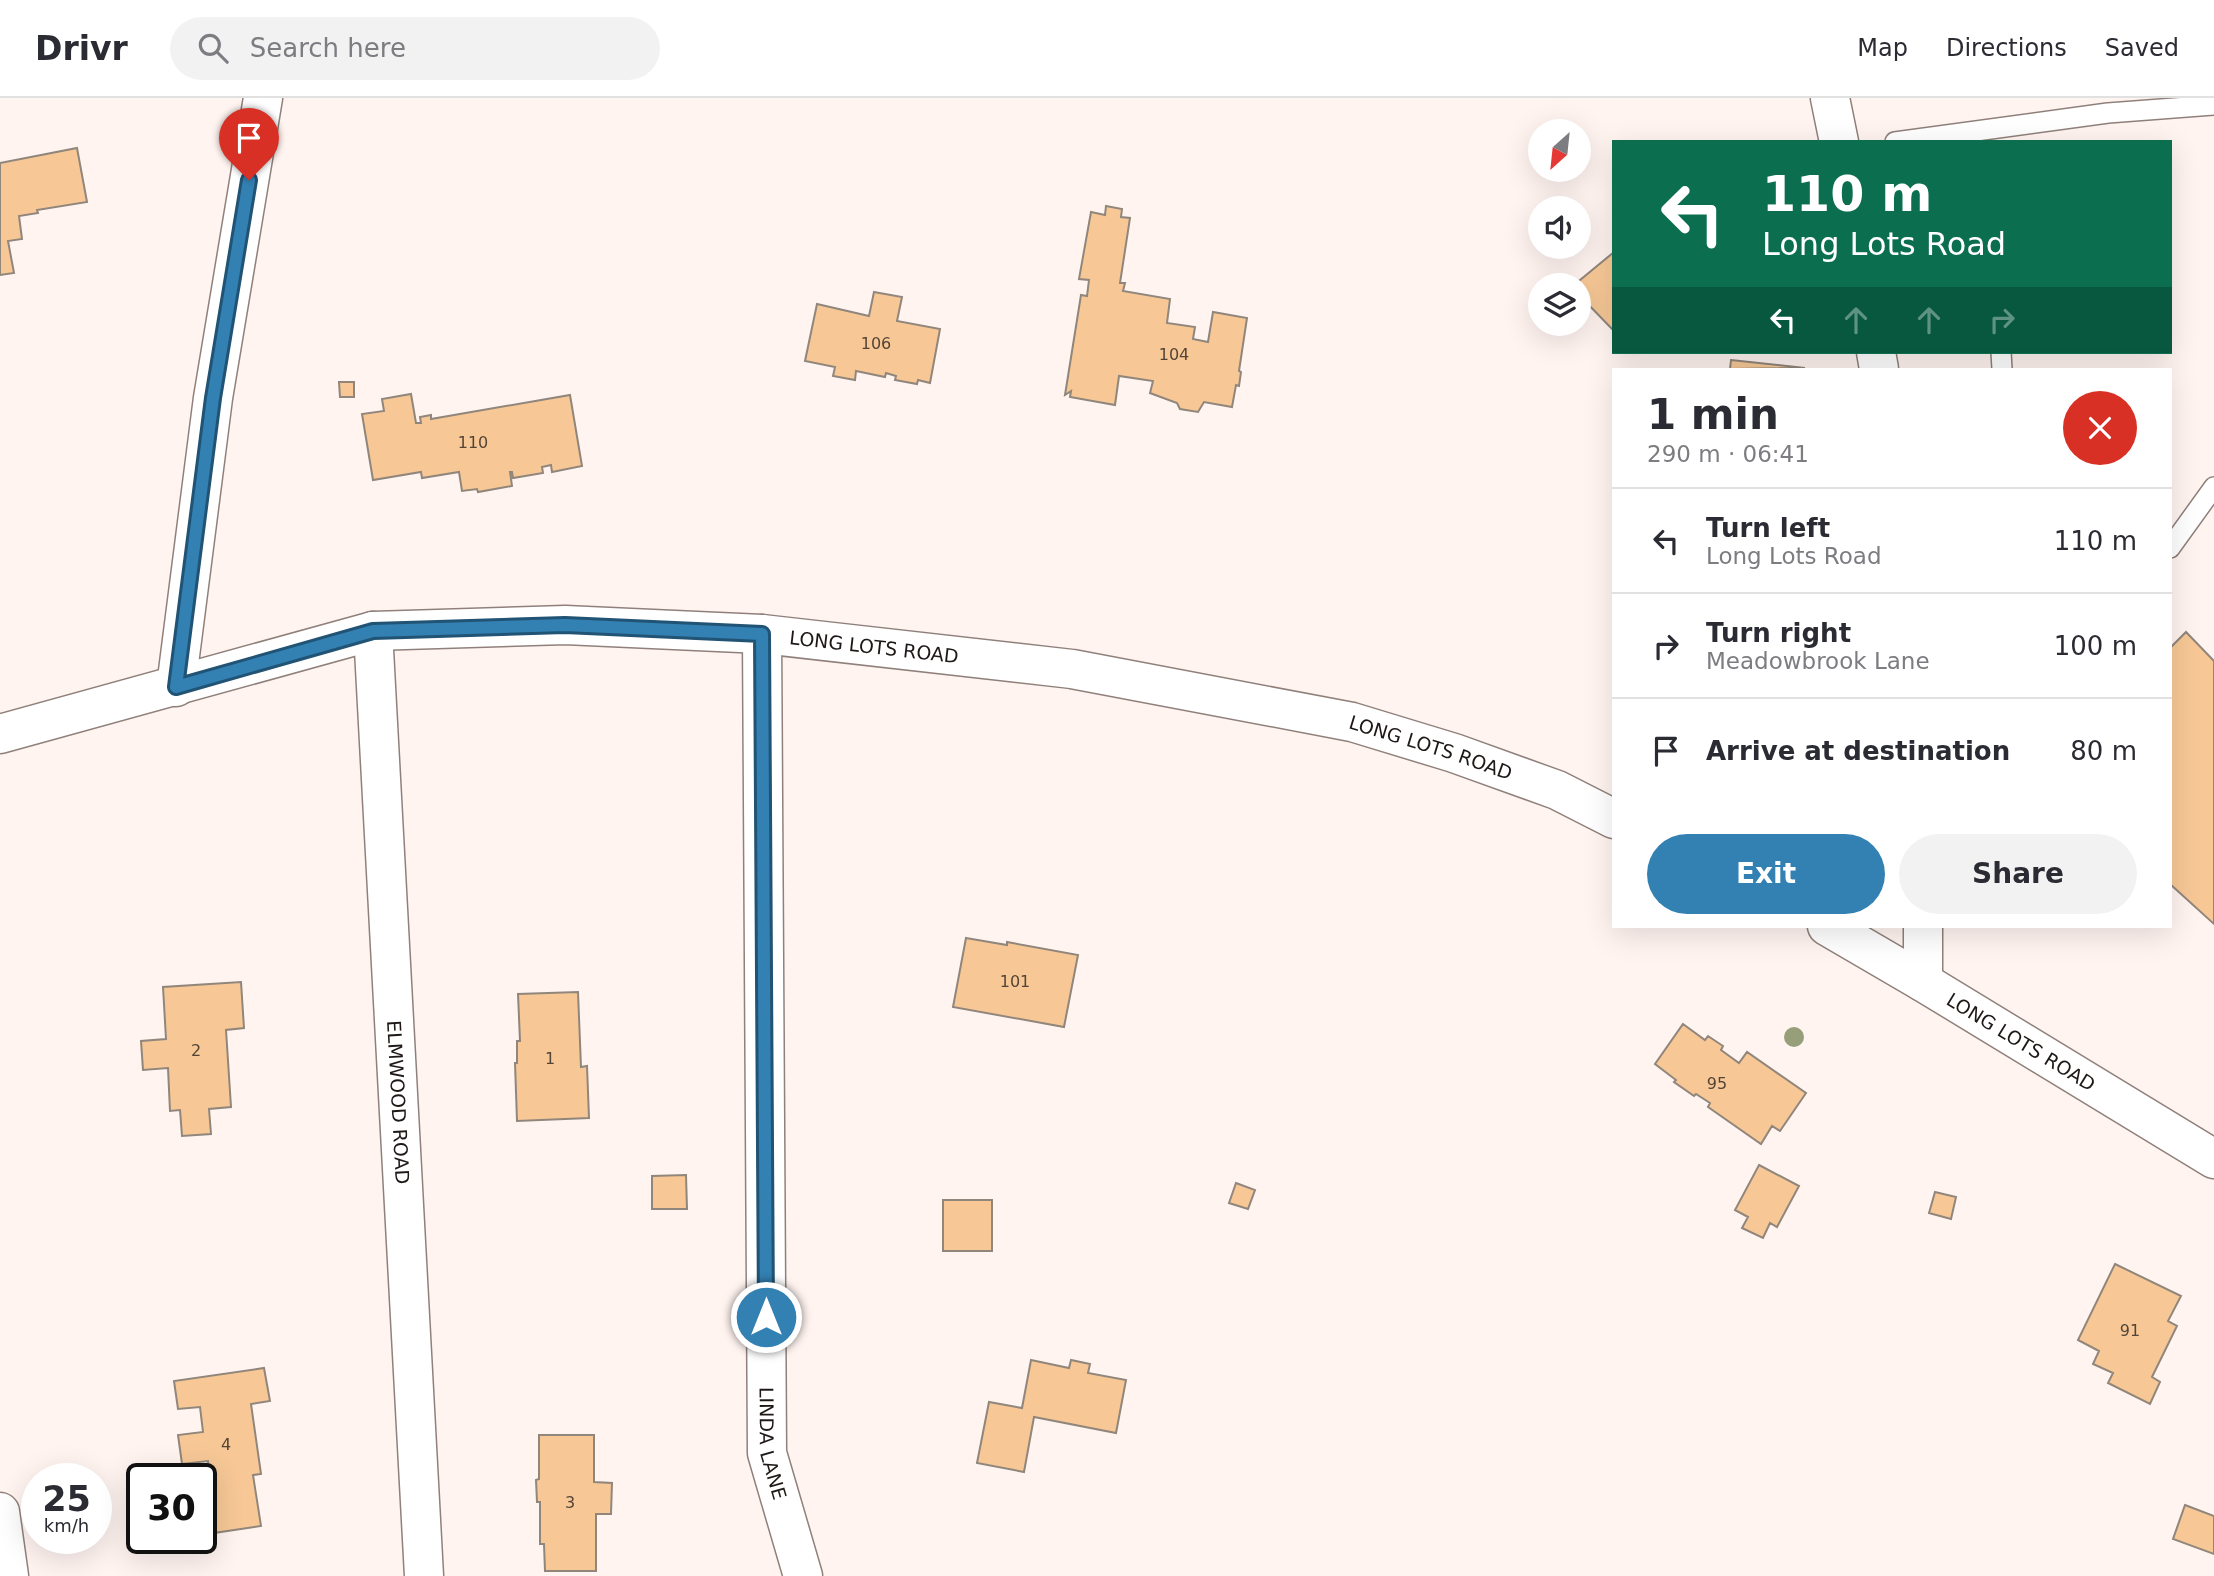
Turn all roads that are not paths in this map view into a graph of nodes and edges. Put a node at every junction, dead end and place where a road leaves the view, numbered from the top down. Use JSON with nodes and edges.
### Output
{"nodes":[{"id":1,"x":262,"y":98,"type":"edge"},
{"id":2,"x":1830,"y":98,"type":"edge"},
{"id":3,"x":2214,"y":105,"type":"edge"},
{"id":4,"x":1978,"y":136,"type":"edge"},
{"id":5,"x":1839,"y":140,"type":"edge"},
{"id":6,"x":1923,"y":140,"type":"edge"},
{"id":7,"x":2214,"y":487,"type":"edge"},
{"id":8,"x":2172,"y":545,"type":"edge"},
{"id":9,"x":373,"y":631,"type":"junction"},
{"id":10,"x":762,"y":634,"type":"junction"},
{"id":11,"x":176,"y":687,"type":"junction"},
{"id":12,"x":0,"y":734,"type":"edge"},
{"id":13,"x":1612,"y":818,"type":"edge"},
{"id":14,"x":1836,"y":928,"type":"edge"},
{"id":15,"x":1923,"y":928,"type":"edge"},
{"id":16,"x":1923,"y":982,"type":"junction"},
{"id":17,"x":2214,"y":1159,"type":"edge"},
{"id":18,"x":0,"y":1513,"type":"edge"},
{"id":19,"x":9,"y":1576,"type":"edge"},
{"id":20,"x":424,"y":1576,"type":"edge"},
{"id":21,"x":803,"y":1576,"type":"edge"}],
"edges":[{"from":1,"to":11,"type":"street"},
{"from":2,"to":5,"type":"street"},
{"from":3,"to":4,"type":"lane"},
{"from":4,"to":6,"type":"lane"},
{"from":7,"to":8,"type":"lane"},
{"from":9,"to":10,"type":"street","name":"LONG LOTS ROAD"},
{"from":9,"to":11,"type":"street","name":"LONG LOTS ROAD"},
{"from":9,"to":20,"type":"street","name":"ELMWOOD ROAD"},
{"from":10,"to":13,"type":"street","name":"LONG LOTS ROAD"},
{"from":10,"to":21,"type":"street","name":"LINDA LANE"},
{"from":11,"to":12,"type":"street","name":"LONG LOTS ROAD"},
{"from":14,"to":16,"type":"street","name":"LONG LOTS ROAD"},
{"from":15,"to":16,"type":"street"},
{"from":16,"to":17,"type":"street","name":"LONG LOTS ROAD"},
{"from":18,"to":19,"type":"street"}]}
